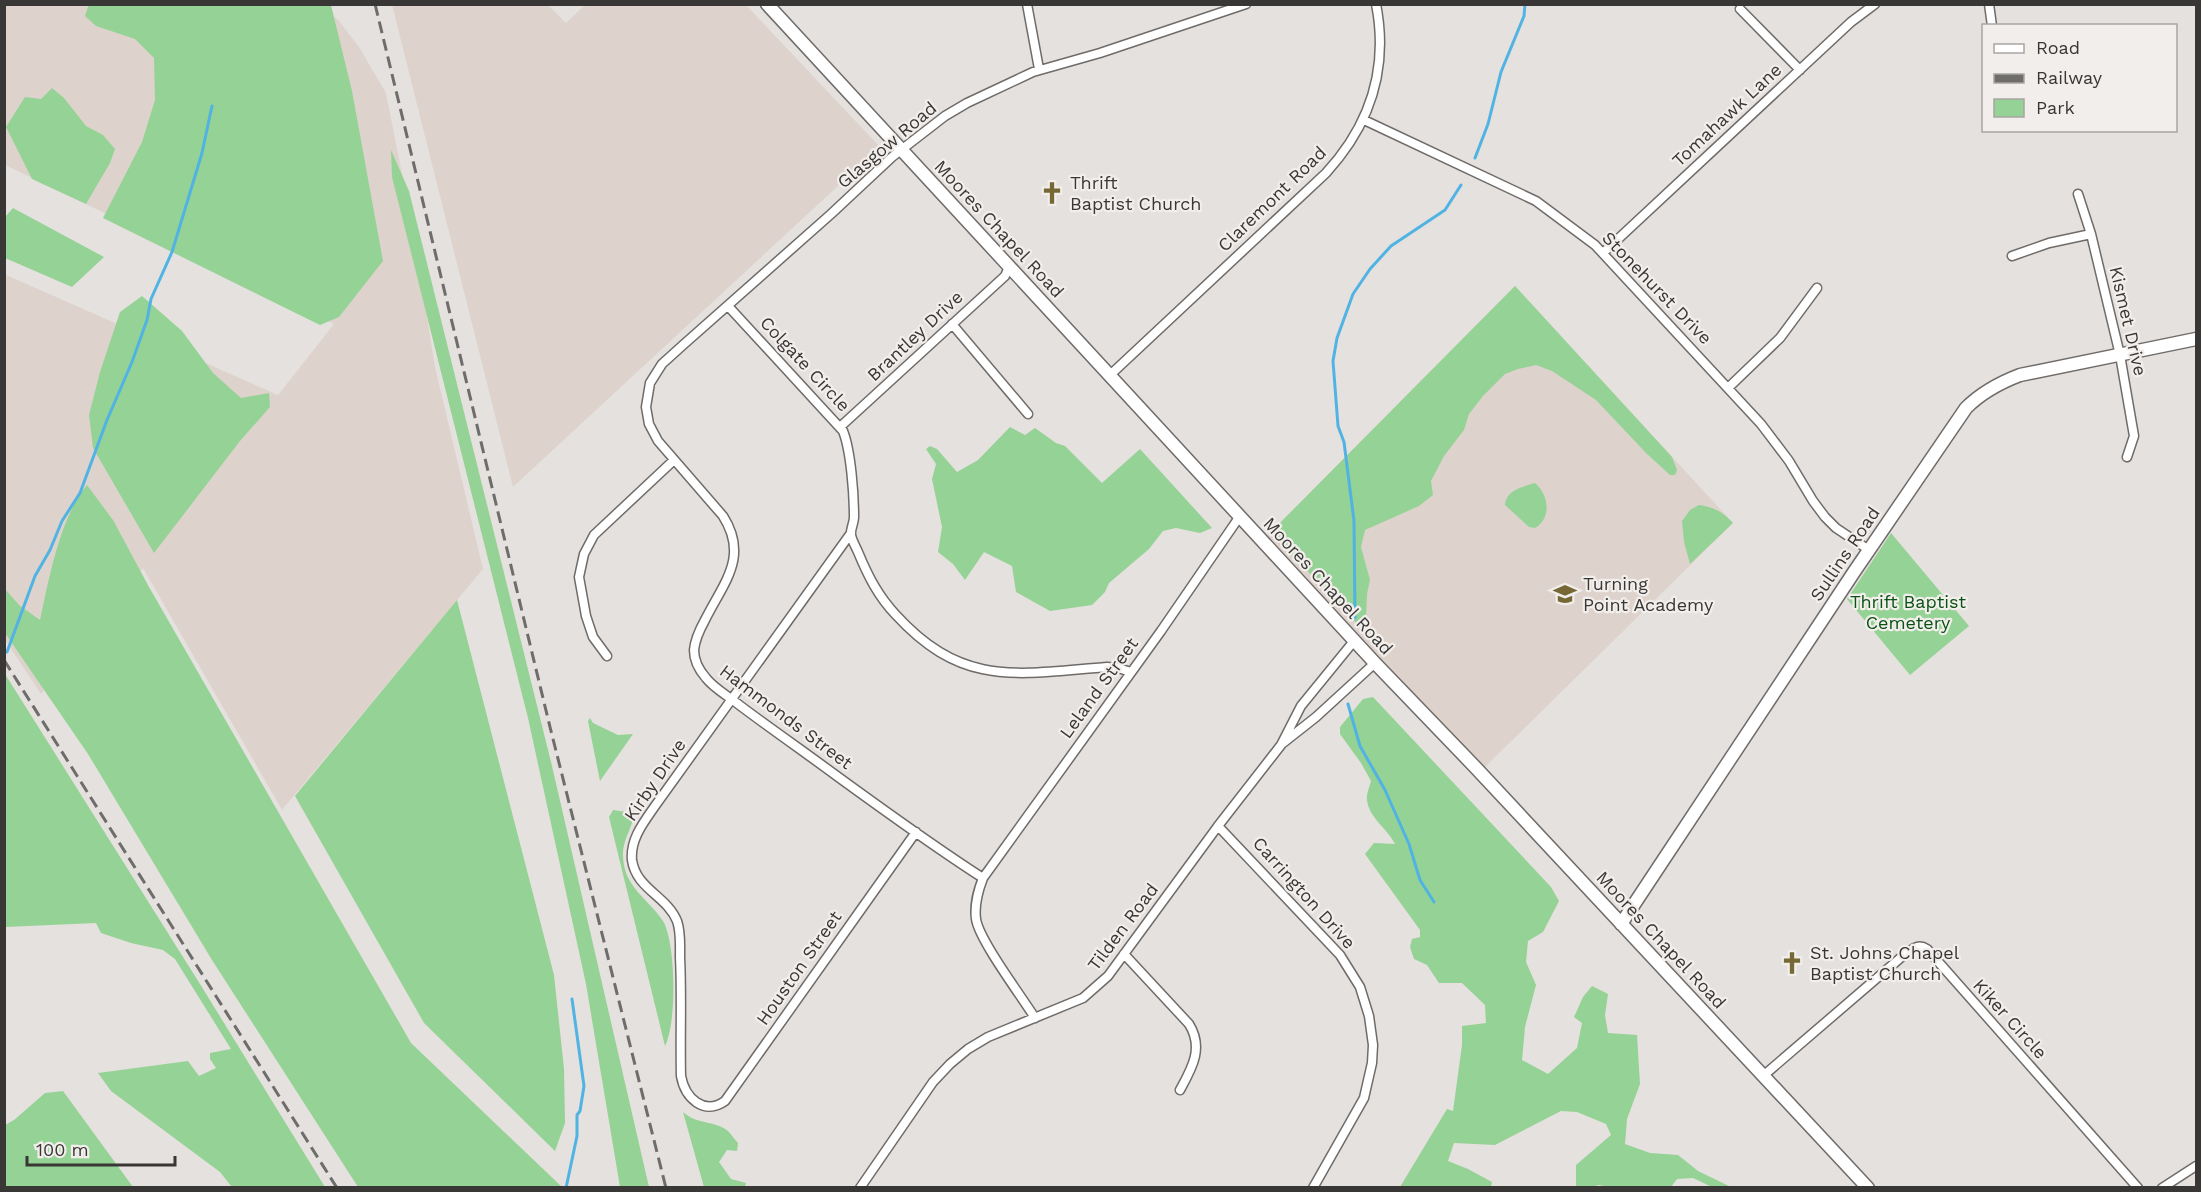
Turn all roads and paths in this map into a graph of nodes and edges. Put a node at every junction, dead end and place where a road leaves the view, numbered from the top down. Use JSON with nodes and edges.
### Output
{"nodes":[{"id":1,"x":767,"y":4,"type":"edge"},
{"id":2,"x":1027,"y":4,"type":"edge"},
{"id":3,"x":1246,"y":4,"type":"edge"},
{"id":4,"x":1376,"y":4,"type":"edge"},
{"id":5,"x":1875,"y":4,"type":"edge"},
{"id":6,"x":1989,"y":4,"type":"edge"},
{"id":7,"x":1740,"y":9,"type":"dead end"},
{"id":8,"x":1992,"y":24,"type":"edge"},
{"id":9,"x":1039,"y":69,"type":"junction"},
{"id":10,"x":1800,"y":70,"type":"junction"},
{"id":11,"x":1364,"y":120,"type":"junction"},
{"id":12,"x":902,"y":149,"type":"junction"},
{"id":13,"x":2079,"y":194,"type":"dead end"},
{"id":14,"x":2091,"y":234,"type":"junction"},
{"id":15,"x":1603,"y":253,"type":"junction"},
{"id":16,"x":2012,"y":256,"type":"dead end"},
{"id":17,"x":1010,"y":267,"type":"junction"},
{"id":18,"x":1816,"y":288,"type":"dead end"},
{"id":19,"x":728,"y":306,"type":"junction"},
{"id":20,"x":952,"y":324,"type":"junction"},
{"id":21,"x":2196,"y":339,"type":"edge"},
{"id":22,"x":2120,"y":355,"type":"junction"},
{"id":23,"x":1109,"y":376,"type":"junction"},
{"id":24,"x":1728,"y":388,"type":"junction"},
{"id":25,"x":647,"y":395,"type":"joint"},
{"id":26,"x":1028,"y":414,"type":"dead end"},
{"id":27,"x":840,"y":427,"type":"junction"},
{"id":28,"x":2127,"y":457,"type":"dead end"},
{"id":29,"x":674,"y":460,"type":"junction"},
{"id":30,"x":1240,"y":516,"type":"junction"},
{"id":31,"x":850,"y":533,"type":"junction"},
{"id":32,"x":1869,"y":550,"type":"junction"},
{"id":33,"x":1354,"y":640,"type":"junction"},
{"id":34,"x":607,"y":656,"type":"dead end"},
{"id":35,"x":1375,"y":663,"type":"junction"},
{"id":36,"x":1131,"y":672,"type":"junction"},
{"id":37,"x":731,"y":699,"type":"junction"},
{"id":38,"x":1281,"y":745,"type":"junction"},
{"id":39,"x":1218,"y":826,"type":"junction"},
{"id":40,"x":916,"y":832,"type":"junction"},
{"id":41,"x":983,"y":878,"type":"junction"},
{"id":42,"x":1621,"y":924,"type":"junction"},
{"id":43,"x":1124,"y":954,"type":"junction"},
{"id":44,"x":1035,"y":1018,"type":"junction"},
{"id":45,"x":1763,"y":1076,"type":"junction"},
{"id":46,"x":1180,"y":1090,"type":"dead end"},
{"id":47,"x":700,"y":1105,"type":"joint"},
{"id":48,"x":2196,"y":1166,"type":"edge"},
{"id":49,"x":860,"y":1188,"type":"edge"},
{"id":50,"x":1313,"y":1188,"type":"edge"},
{"id":51,"x":1868,"y":1188,"type":"edge"},
{"id":52,"x":2138,"y":1188,"type":"edge"},
{"id":53,"x":2162,"y":1188,"type":"edge"}],
"edges":[{"from":1,"to":12,"type":"main road","name":"Moores Chapel Road"},
{"from":2,"to":9,"type":"street"},
{"from":3,"to":9,"type":"street","name":"Glasgow Road"},
{"from":4,"to":11,"type":"street","name":"Claremont Road"},
{"from":5,"to":10,"type":"street","name":"Tomahawk Lane"},
{"from":6,"to":8,"type":"street"},
{"from":7,"to":10,"type":"street"},
{"from":9,"to":12,"type":"street","name":"Glasgow Road"},
{"from":10,"to":15,"type":"street","name":"Tomahawk Lane"},
{"from":11,"to":15,"type":"street","name":"Stonehurst Drive"},
{"from":11,"to":23,"type":"street","name":"Claremont Road"},
{"from":12,"to":17,"type":"main road","name":"Moores Chapel Road"},
{"from":12,"to":19,"type":"street","name":"Glasgow Road"},
{"from":13,"to":14,"type":"street","name":"Kismet Drive"},
{"from":14,"to":16,"type":"street"},
{"from":14,"to":22,"type":"street","name":"Kismet Drive"},
{"from":15,"to":24,"type":"street","name":"Stonehurst Drive"},
{"from":17,"to":20,"type":"street","name":"Brantley Drive"},
{"from":17,"to":23,"type":"main road","name":"Moores Chapel Road"},
{"from":18,"to":24,"type":"street"},
{"from":19,"to":25,"type":"street","name":"Glasgow Road"},
{"from":19,"to":27,"type":"street","name":"Colgate Circle"},
{"from":20,"to":26,"type":"street"},
{"from":20,"to":27,"type":"street","name":"Brantley Drive"},
{"from":21,"to":22,"type":"main road","name":"Sullins Road"},
{"from":22,"to":28,"type":"street","name":"Kismet Drive"},
{"from":22,"to":32,"type":"main road","name":"Sullins Road"},
{"from":23,"to":30,"type":"main road","name":"Moores Chapel Road"},
{"from":24,"to":32,"type":"street","name":"Stonehurst Drive"},
{"from":25,"to":29,"type":"street","name":"Hammonds Street"},
{"from":27,"to":31,"type":"street","name":"Colgate Circle"},
{"from":29,"to":34,"type":"street"},
{"from":29,"to":37,"type":"street","name":"Hammonds Street"},
{"from":30,"to":33,"type":"main road","name":"Moores Chapel Road"},
{"from":30,"to":36,"type":"street","name":"Leland Street"},
{"from":31,"to":36,"type":"street","name":"Colgate Circle"},
{"from":31,"to":37,"type":"street","name":"Kirby Drive"},
{"from":32,"to":42,"type":"main road","name":"Sullins Road"},
{"from":33,"to":35,"type":"main road","name":"Moores Chapel Road"},
{"from":33,"to":38,"type":"street","name":"Tilden Road"},
{"from":35,"to":38,"type":"street","name":"Tilden Road"},
{"from":35,"to":42,"type":"main road","name":"Moores Chapel Road"},
{"from":36,"to":41,"type":"street","name":"Leland Street"},
{"from":37,"to":40,"type":"street","name":"Hammonds Street"},
{"from":37,"to":47,"type":"street","name":"Kirby Drive"},
{"from":38,"to":39,"type":"street","name":"Tilden Road"},
{"from":39,"to":43,"type":"street","name":"Tilden Road"},
{"from":39,"to":50,"type":"street","name":"Carrington Drive"},
{"from":40,"to":41,"type":"street","name":"Hammonds Street"},
{"from":40,"to":47,"type":"street","name":"Houston Street"},
{"from":41,"to":44,"type":"street"},
{"from":42,"to":45,"type":"main road","name":"Moores Chapel Road"},
{"from":43,"to":44,"type":"street","name":"Tilden Road"},
{"from":43,"to":46,"type":"street"},
{"from":44,"to":49,"type":"street","name":"Tilden Road"},
{"from":45,"to":51,"type":"main road","name":"Moores Chapel Road"},
{"from":45,"to":52,"type":"street","name":"Kiker Circle"},
{"from":48,"to":53,"type":"street"}]}
